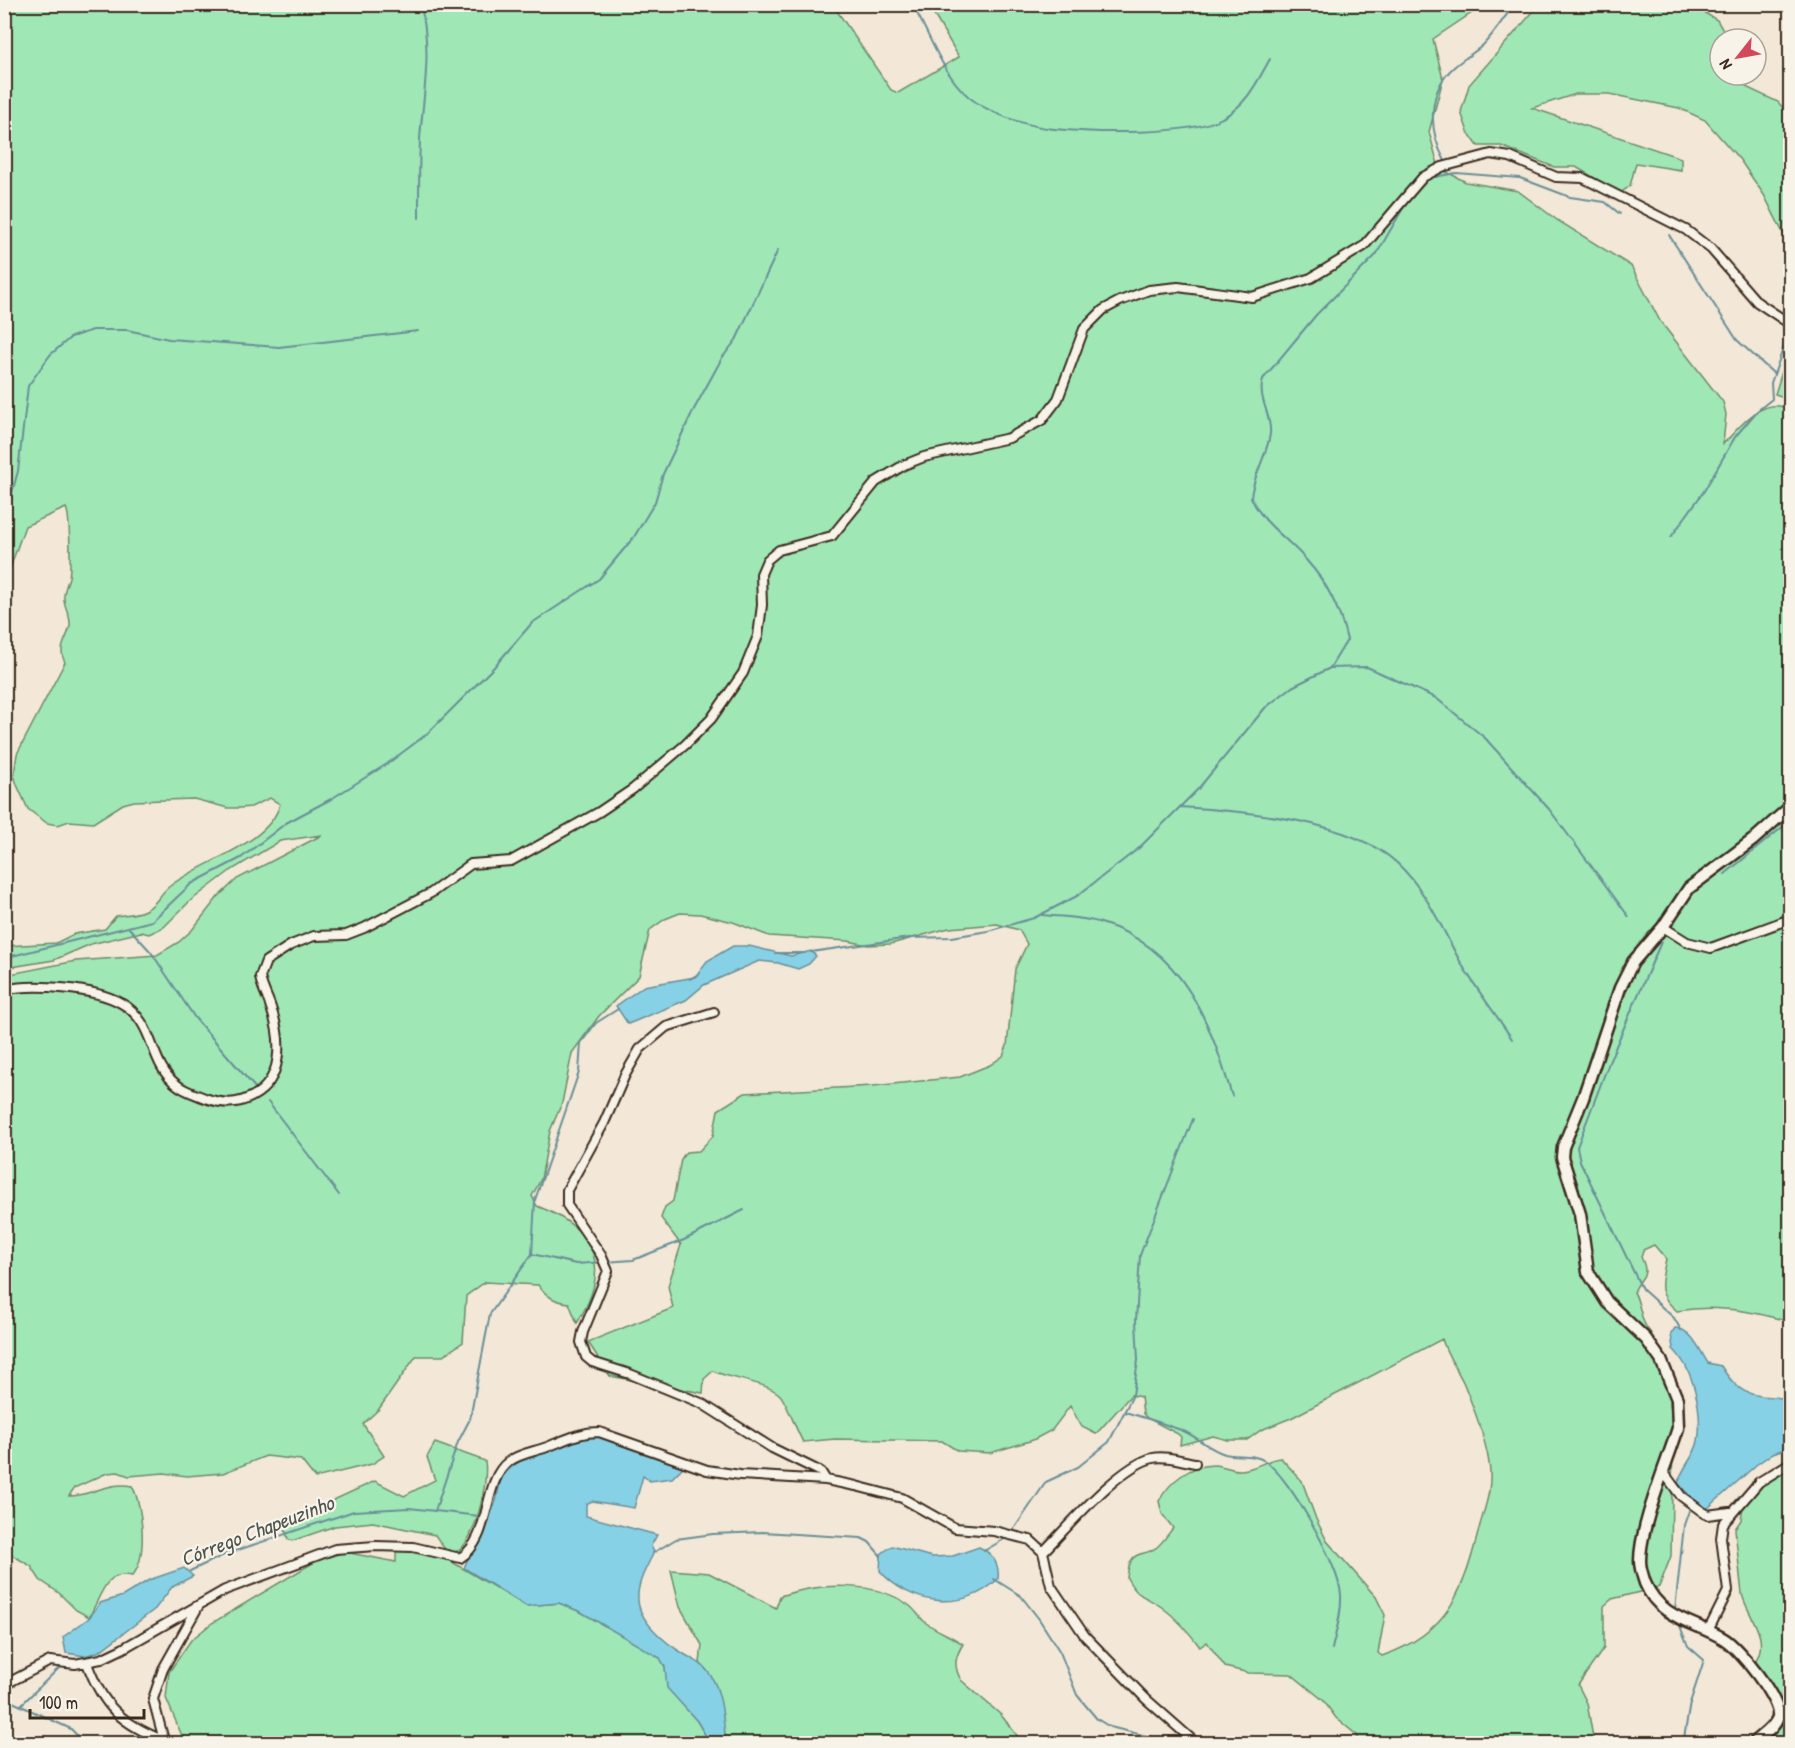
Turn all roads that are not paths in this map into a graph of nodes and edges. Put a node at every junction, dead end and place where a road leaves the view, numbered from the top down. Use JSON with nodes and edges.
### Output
{"nodes":[{"id":1,"x":1791,"y":324,"type":"edge"},
{"id":2,"x":1791,"y":807,"type":"edge"},
{"id":3,"x":1791,"y":920,"type":"edge"},
{"id":4,"x":1663,"y":927,"type":"junction"},
{"id":5,"x":4,"y":990,"type":"edge"},
{"id":6,"x":714,"y":1012,"type":"dead end"},
{"id":7,"x":1195,"y":1463,"type":"dead end"},
{"id":8,"x":1791,"y":1463,"type":"edge"},
{"id":9,"x":1664,"y":1473,"type":"junction"},
{"id":10,"x":826,"y":1480,"type":"junction"},
{"id":11,"x":1731,"y":1512,"type":"junction"},
{"id":12,"x":1043,"y":1552,"type":"junction"},
{"id":13,"x":199,"y":1604,"type":"junction"},
{"id":14,"x":1708,"y":1631,"type":"junction"},
{"id":15,"x":87,"y":1663,"type":"junction"},
{"id":16,"x":4,"y":1685,"type":"edge"},
{"id":17,"x":1778,"y":1709,"type":"junction"},
{"id":18,"x":1791,"y":1722,"type":"edge"},
{"id":19,"x":165,"y":1742,"type":"edge"},
{"id":20,"x":1197,"y":1743,"type":"edge"},
{"id":21,"x":1753,"y":1743,"type":"edge"}],
"edges":[{"from":1,"to":5,"type":"street"},
{"from":2,"to":4,"type":"street"},
{"from":3,"to":4,"type":"street"},
{"from":4,"to":9,"type":"street"},
{"from":6,"to":10,"type":"street"},
{"from":7,"to":12,"type":"street"},
{"from":8,"to":11,"type":"street"},
{"from":9,"to":11,"type":"street"},
{"from":9,"to":14,"type":"street"},
{"from":10,"to":12,"type":"street"},
{"from":10,"to":13,"type":"street"},
{"from":11,"to":14,"type":"street"},
{"from":12,"to":20,"type":"street"},
{"from":13,"to":15,"type":"street"},
{"from":13,"to":19,"type":"street"},
{"from":14,"to":17,"type":"street"},
{"from":15,"to":16,"type":"street"},
{"from":15,"to":19,"type":"street"},
{"from":17,"to":18,"type":"street"},
{"from":17,"to":21,"type":"street"}]}
